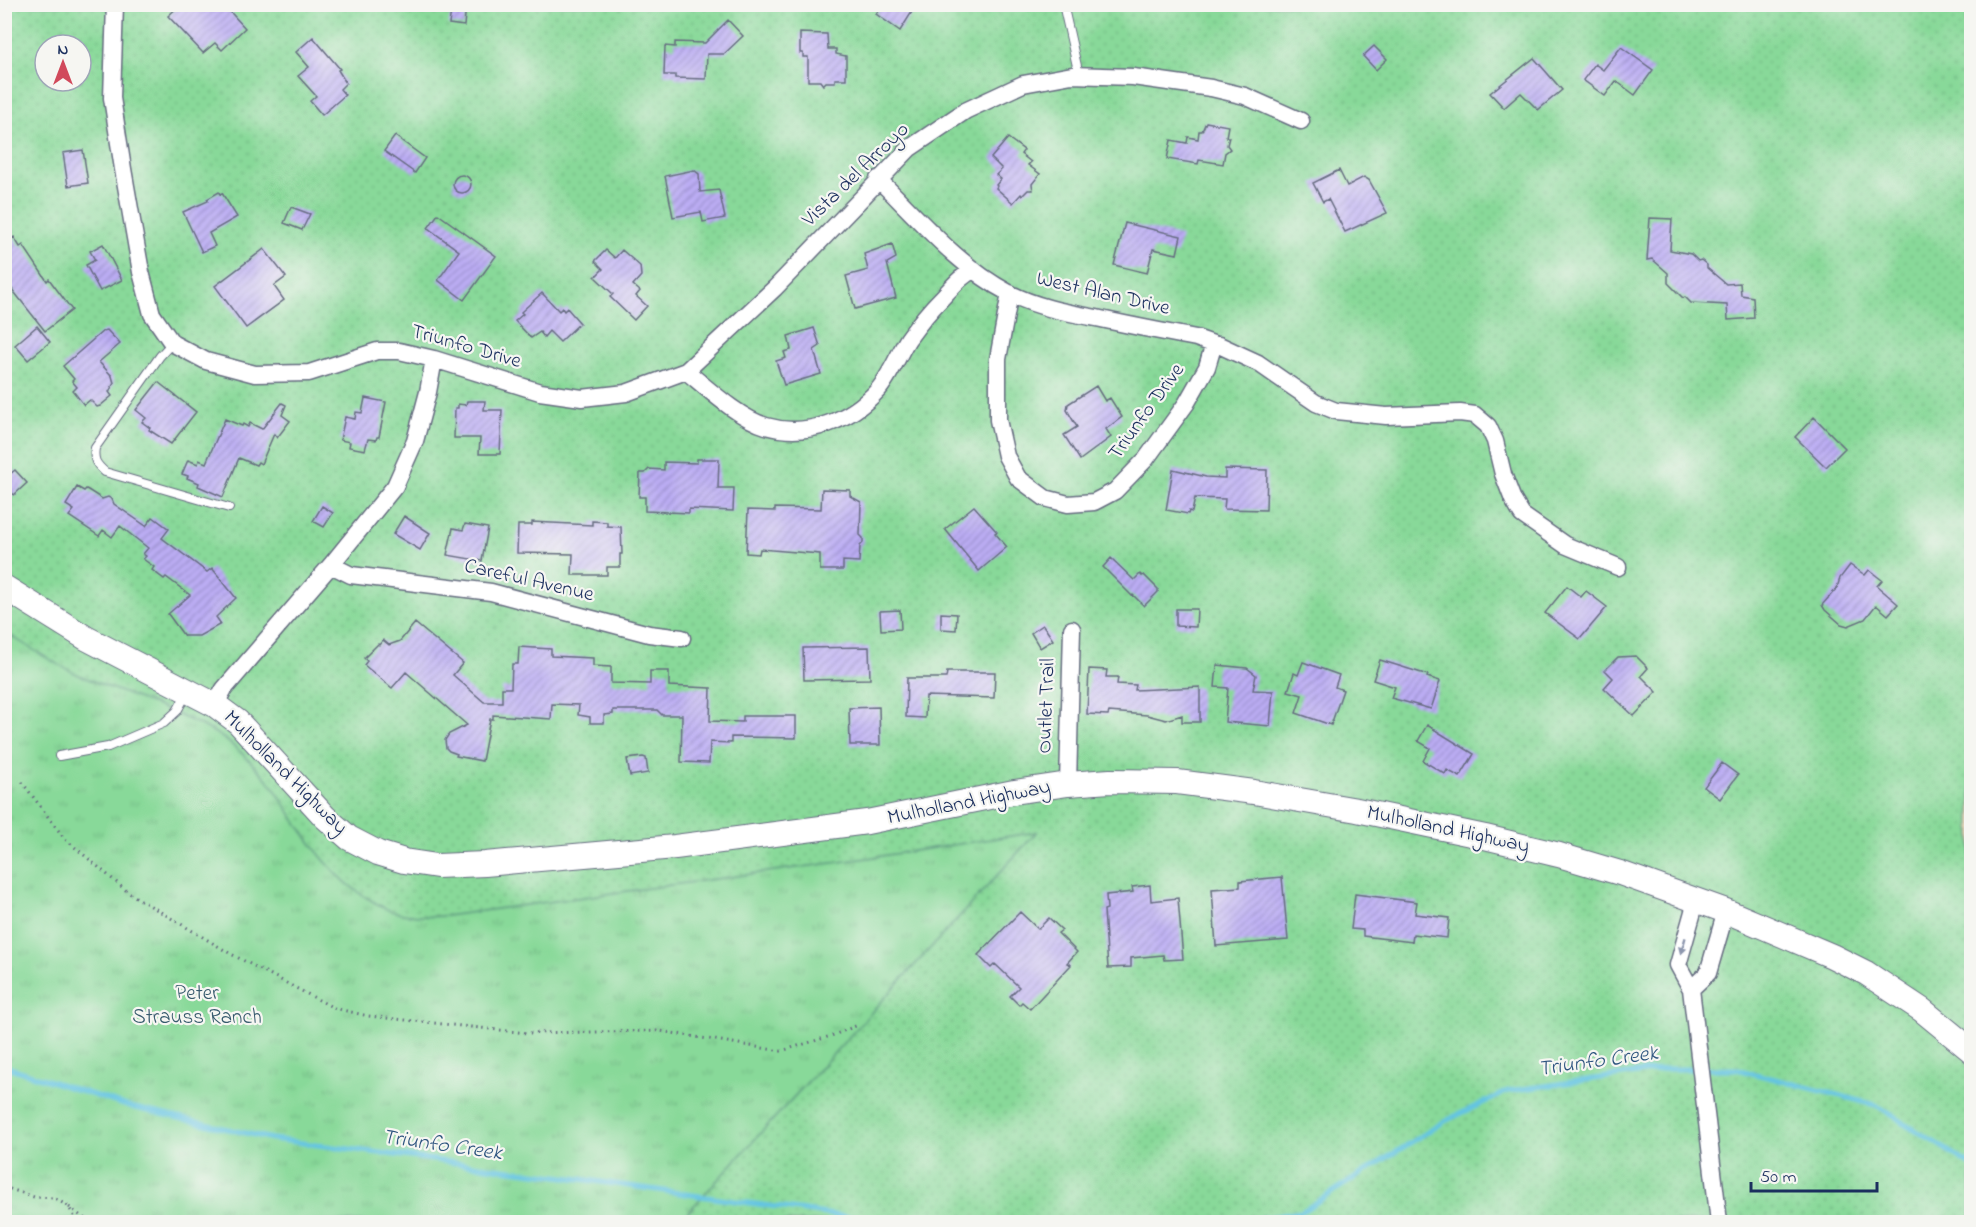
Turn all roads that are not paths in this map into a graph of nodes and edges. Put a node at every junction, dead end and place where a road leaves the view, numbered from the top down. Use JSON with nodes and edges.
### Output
{"nodes":[{"id":1,"x":115,"y":4,"type":"edge"},
{"id":2,"x":1063,"y":4,"type":"edge"},
{"id":3,"x":1079,"y":75,"type":"junction"},
{"id":4,"x":1301,"y":121,"type":"dead end"},
{"id":5,"x":878,"y":179,"type":"junction"},
{"id":6,"x":974,"y":270,"type":"junction"},
{"id":7,"x":1010,"y":293,"type":"junction"},
{"id":8,"x":172,"y":344,"type":"junction"},
{"id":9,"x":1216,"y":345,"type":"junction"},
{"id":10,"x":434,"y":359,"type":"junction"},
{"id":11,"x":686,"y":371,"type":"junction"},
{"id":12,"x":229,"y":508,"type":"dead end"},
{"id":13,"x":331,"y":565,"type":"junction"},
{"id":14,"x":1618,"y":567,"type":"dead end"},
{"id":15,"x":4,"y":587,"type":"edge"},
{"id":16,"x":1072,"y":628,"type":"dead end"},
{"id":17,"x":682,"y":638,"type":"dead end"},
{"id":18,"x":188,"y":691,"type":"junction"},
{"id":19,"x":215,"y":705,"type":"junction"},
{"id":20,"x":59,"y":756,"type":"dead end"},
{"id":21,"x":1068,"y":784,"type":"junction"},
{"id":22,"x":1696,"y":901,"type":"junction"},
{"id":23,"x":1726,"y":911,"type":"junction"},
{"id":24,"x":1691,"y":995,"type":"junction"},
{"id":25,"x":1971,"y":1051,"type":"edge"},
{"id":26,"x":1719,"y":1222,"type":"edge"}],
"edges":[{"from":1,"to":8,"type":"street","name":"Triunfo Drive"},
{"from":2,"to":3,"type":"lane"},
{"from":3,"to":4,"type":"street","name":"Vista del Arroyo"},
{"from":3,"to":5,"type":"street","name":"Vista del Arroyo"},
{"from":5,"to":6,"type":"street","name":"West Alan Drive"},
{"from":5,"to":11,"type":"street","name":"Vista del Arroyo"},
{"from":6,"to":7,"type":"street","name":"West Alan Drive"},
{"from":6,"to":11,"type":"street"},
{"from":7,"to":9,"type":"street","name":"West Alan Drive"},
{"from":7,"to":9,"type":"street","name":"Triunfo Drive"},
{"from":8,"to":10,"type":"street","name":"Triunfo Drive"},
{"from":8,"to":12,"type":"lane"},
{"from":9,"to":14,"type":"street"},
{"from":10,"to":11,"type":"street","name":"Triunfo Drive"},
{"from":10,"to":13,"type":"street"},
{"from":13,"to":17,"type":"street","name":"Careful Avenue"},
{"from":13,"to":19,"type":"street"},
{"from":15,"to":18,"type":"main road","name":"Mulholland Highway"},
{"from":16,"to":21,"type":"street","name":"Outlet Trail"},
{"from":18,"to":19,"type":"main road","name":"Mulholland Highway"},
{"from":18,"to":20,"type":"lane"},
{"from":19,"to":21,"type":"main road","name":"Mulholland Highway"},
{"from":21,"to":22,"type":"main road","name":"Mulholland Highway"},
{"from":22,"to":23,"type":"main road","name":"Mulholland Highway"},
{"from":22,"to":24,"type":"street","one_way":true},
{"from":23,"to":24,"type":"street"},
{"from":23,"to":25,"type":"main road","name":"Mulholland Highway"},
{"from":24,"to":26,"type":"street"}]}
